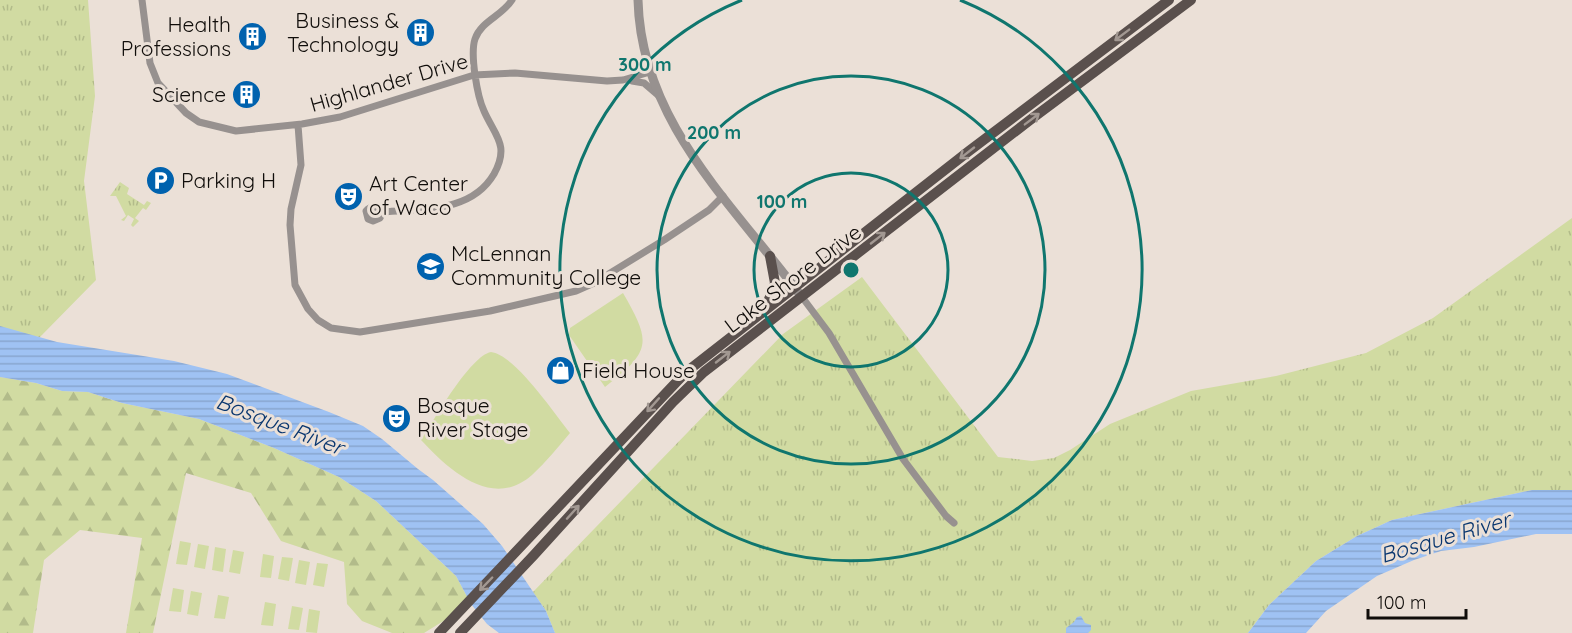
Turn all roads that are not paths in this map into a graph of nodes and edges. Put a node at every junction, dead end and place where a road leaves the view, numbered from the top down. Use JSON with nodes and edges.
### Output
{"nodes":[{"id":1,"x":142,"y":0,"type":"edge"},
{"id":2,"x":512,"y":0,"type":"edge"},
{"id":3,"x":638,"y":0,"type":"edge"},
{"id":4,"x":1169,"y":0,"type":"edge"},
{"id":5,"x":1191,"y":0,"type":"edge"},
{"id":6,"x":650,"y":72,"type":"junction"},
{"id":7,"x":476,"y":75,"type":"junction"},
{"id":8,"x":623,"y":80,"type":"junction"},
{"id":9,"x":658,"y":95,"type":"junction"},
{"id":10,"x":298,"y":125,"type":"junction"},
{"id":11,"x":723,"y":196,"type":"junction"},
{"id":12,"x":383,"y":212,"type":"dead end"},
{"id":13,"x":770,"y":256,"type":"junction"},
{"id":14,"x":799,"y":293,"type":"junction"},
{"id":15,"x":765,"y":311,"type":"junction"},
{"id":16,"x":954,"y":523,"type":"dead end"},
{"id":17,"x":460,"y":632,"type":"edge"},
{"id":18,"x":439,"y":633,"type":"edge"}],
"edges":[{"from":1,"to":10,"type":"street","name":"Highlander Drive"},
{"from":2,"to":7,"type":"street"},
{"from":3,"to":6,"type":"street"},
{"from":4,"to":14,"type":"main road","name":"Lake Shore Drive","one_way":true},
{"from":14,"to":5,"type":"main road","name":"Lake Shore Drive","one_way":true},
{"from":6,"to":8,"type":"street","name":"Highlander Drive"},
{"from":6,"to":9,"type":"street"},
{"from":7,"to":8,"type":"street","name":"Highlander Drive"},
{"from":7,"to":10,"type":"street","name":"Highlander Drive"},
{"from":7,"to":12,"type":"street"},
{"from":8,"to":9,"type":"street","name":"Highlander Drive"},
{"from":9,"to":11,"type":"street"},
{"from":10,"to":11,"type":"street"},
{"from":11,"to":13,"type":"street"},
{"from":13,"to":14,"type":"street"},
{"from":13,"to":15,"type":"main road"},
{"from":14,"to":15,"type":"main road","name":"Lake Shore Drive"},
{"from":14,"to":16,"type":"street"},
{"from":17,"to":14,"type":"main road","name":"Lake Shore Drive","one_way":true},
{"from":15,"to":18,"type":"main road","name":"Lake Shore Drive","one_way":true}]}
